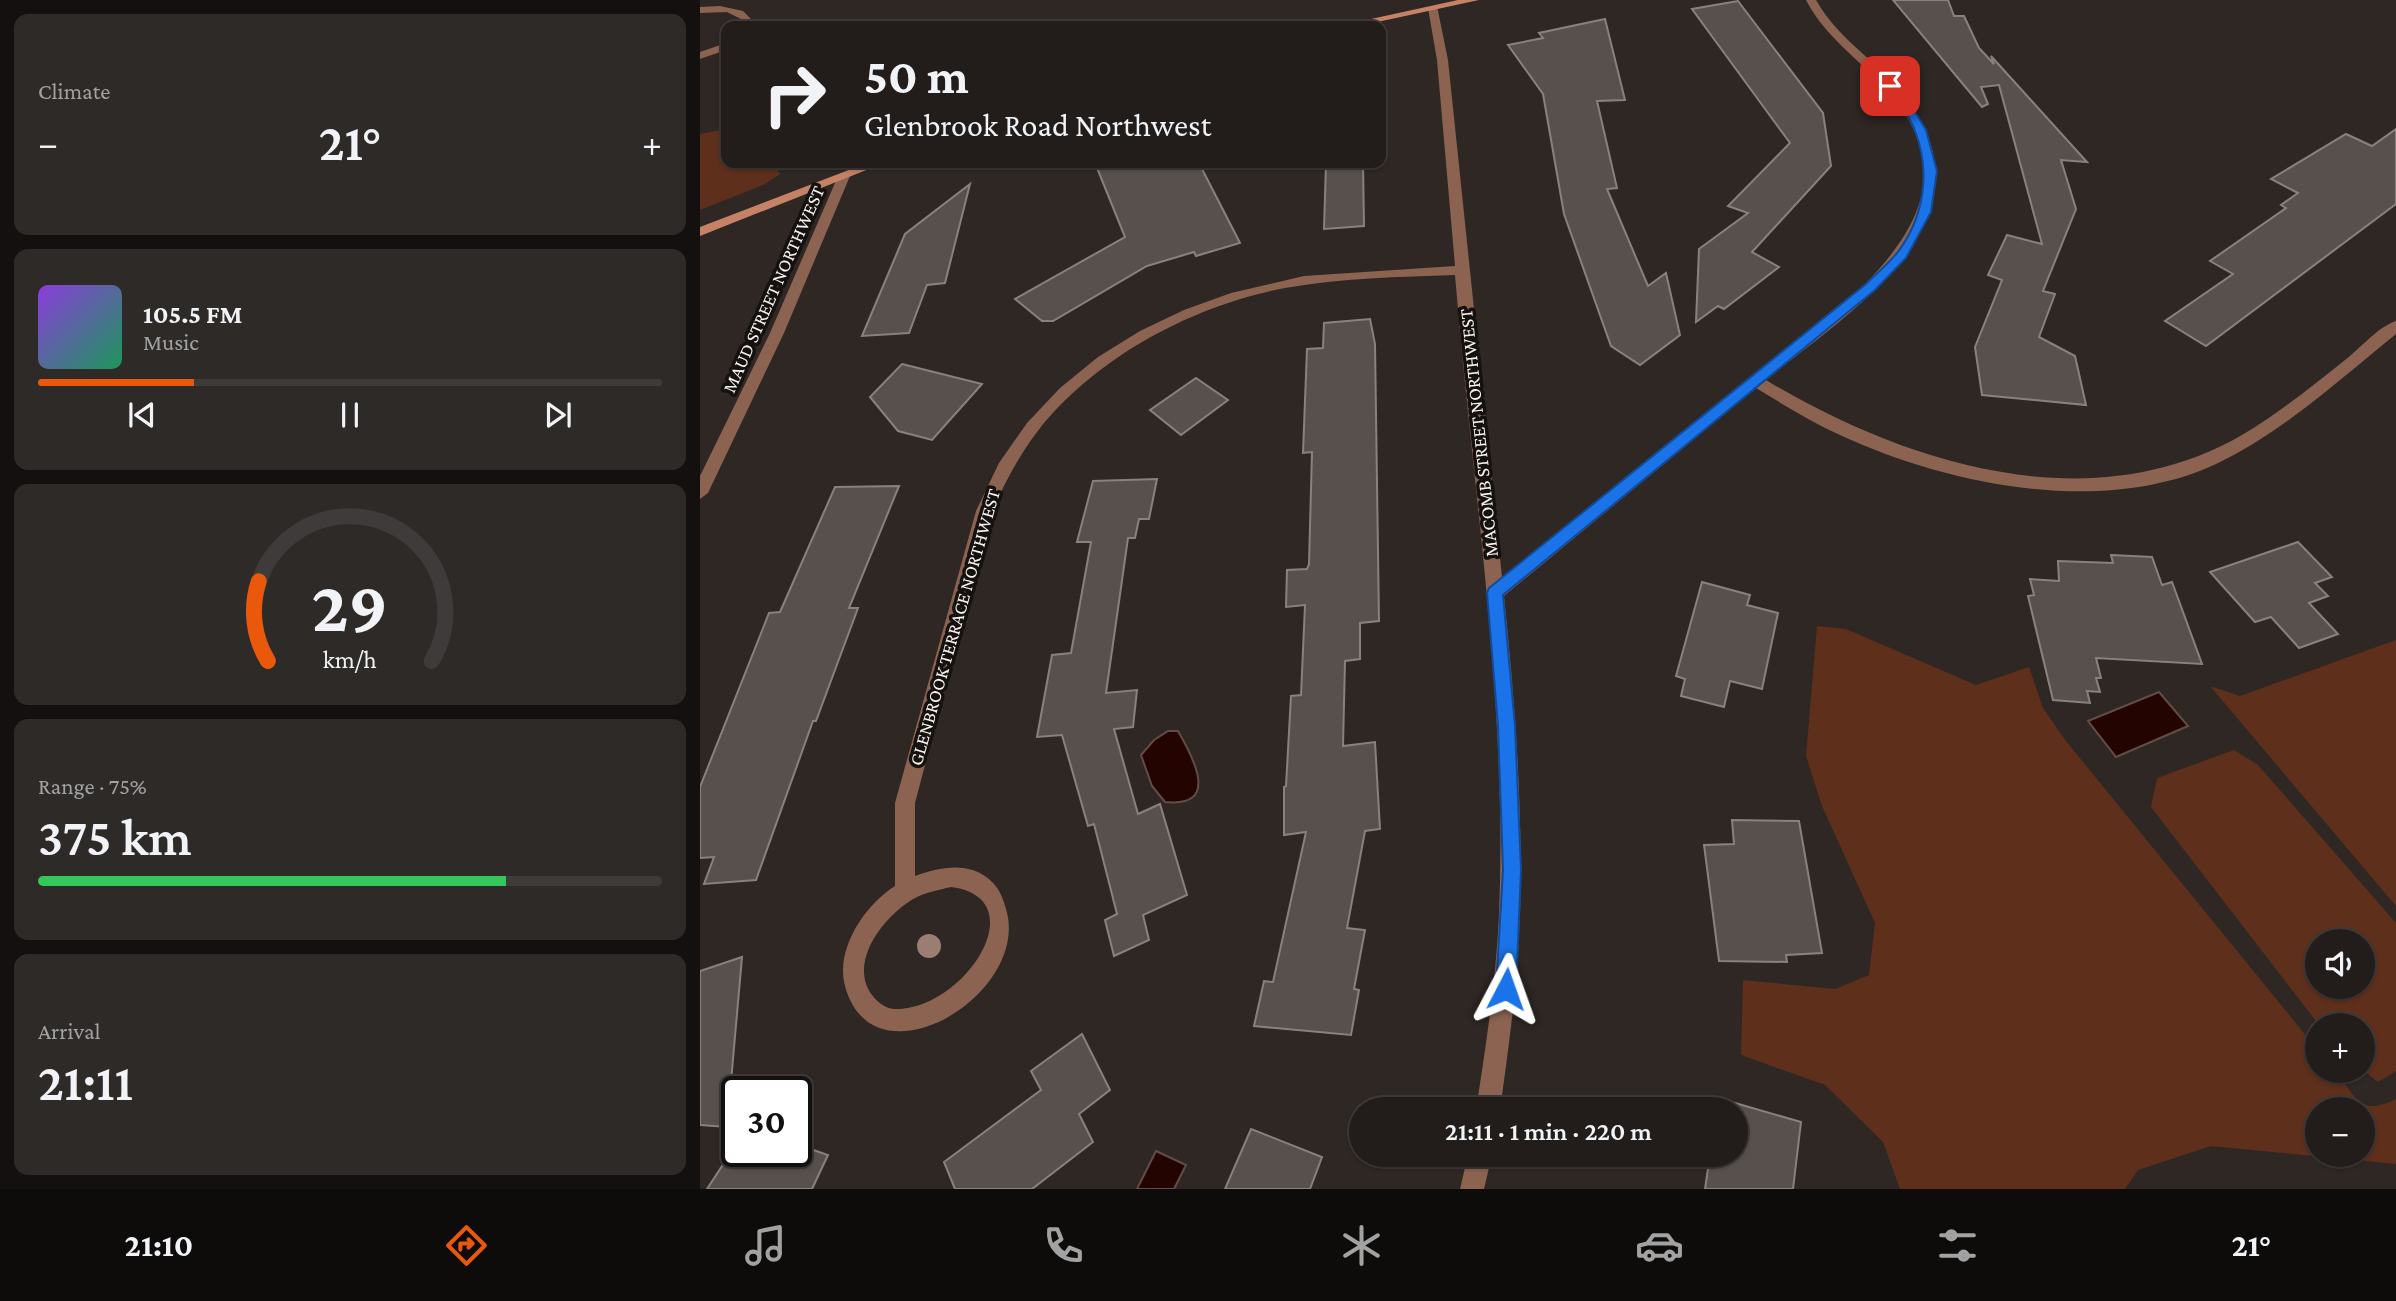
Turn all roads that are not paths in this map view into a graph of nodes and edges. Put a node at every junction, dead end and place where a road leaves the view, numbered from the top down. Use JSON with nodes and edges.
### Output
{"nodes":[{"id":1,"x":1474,"y":0,"type":"edge"},
{"id":2,"x":1811,"y":0,"type":"edge"},
{"id":3,"x":1433,"y":8,"type":"junction"},
{"id":4,"x":700,"y":10,"type":"edge"},
{"id":5,"x":748,"y":21,"type":"edge"},
{"id":6,"x":1369,"y":21,"type":"edge"},
{"id":7,"x":721,"y":48,"type":"edge"},
{"id":8,"x":700,"y":56,"type":"edge"},
{"id":9,"x":865,"y":168,"type":"edge"},
{"id":10,"x":844,"y":176,"type":"junction"},
{"id":11,"x":700,"y":232,"type":"edge"},
{"id":12,"x":1463,"y":270,"type":"junction"},
{"id":13,"x":2396,"y":326,"type":"edge"},
{"id":14,"x":1755,"y":380,"type":"junction"},
{"id":15,"x":700,"y":493,"type":"edge"},
{"id":16,"x":1494,"y":593,"type":"junction"},
{"id":17,"x":905,"y":891,"type":"junction"},
{"id":18,"x":1490,"y":1097,"type":"edge"},
{"id":19,"x":1477,"y":1167,"type":"edge"},
{"id":20,"x":1472,"y":1189,"type":"edge"}],
"edges":[{"from":1,"to":3,"type":"main road"},
{"from":2,"to":14,"type":"street"},
{"from":3,"to":6,"type":"main road"},
{"from":3,"to":12,"type":"street","name":"MACOMB STREET NORTHWEST"},
{"from":4,"to":5,"type":"street"},
{"from":7,"to":8,"type":"street"},
{"from":9,"to":10,"type":"main road"},
{"from":10,"to":11,"type":"main road"},
{"from":10,"to":15,"type":"street","name":"MAUD STREET NORTHWEST"},
{"from":12,"to":16,"type":"street","name":"MACOMB STREET NORTHWEST"},
{"from":12,"to":17,"type":"street","name":"GLENBROOK TERRACE NORTHWEST"},
{"from":13,"to":14,"type":"street"},
{"from":14,"to":16,"type":"street"},
{"from":16,"to":18,"type":"street","name":"MACOMB STREET NORTHWEST"},
{"from":17,"to":17,"type":"street"},
{"from":19,"to":20,"type":"street"}]}
